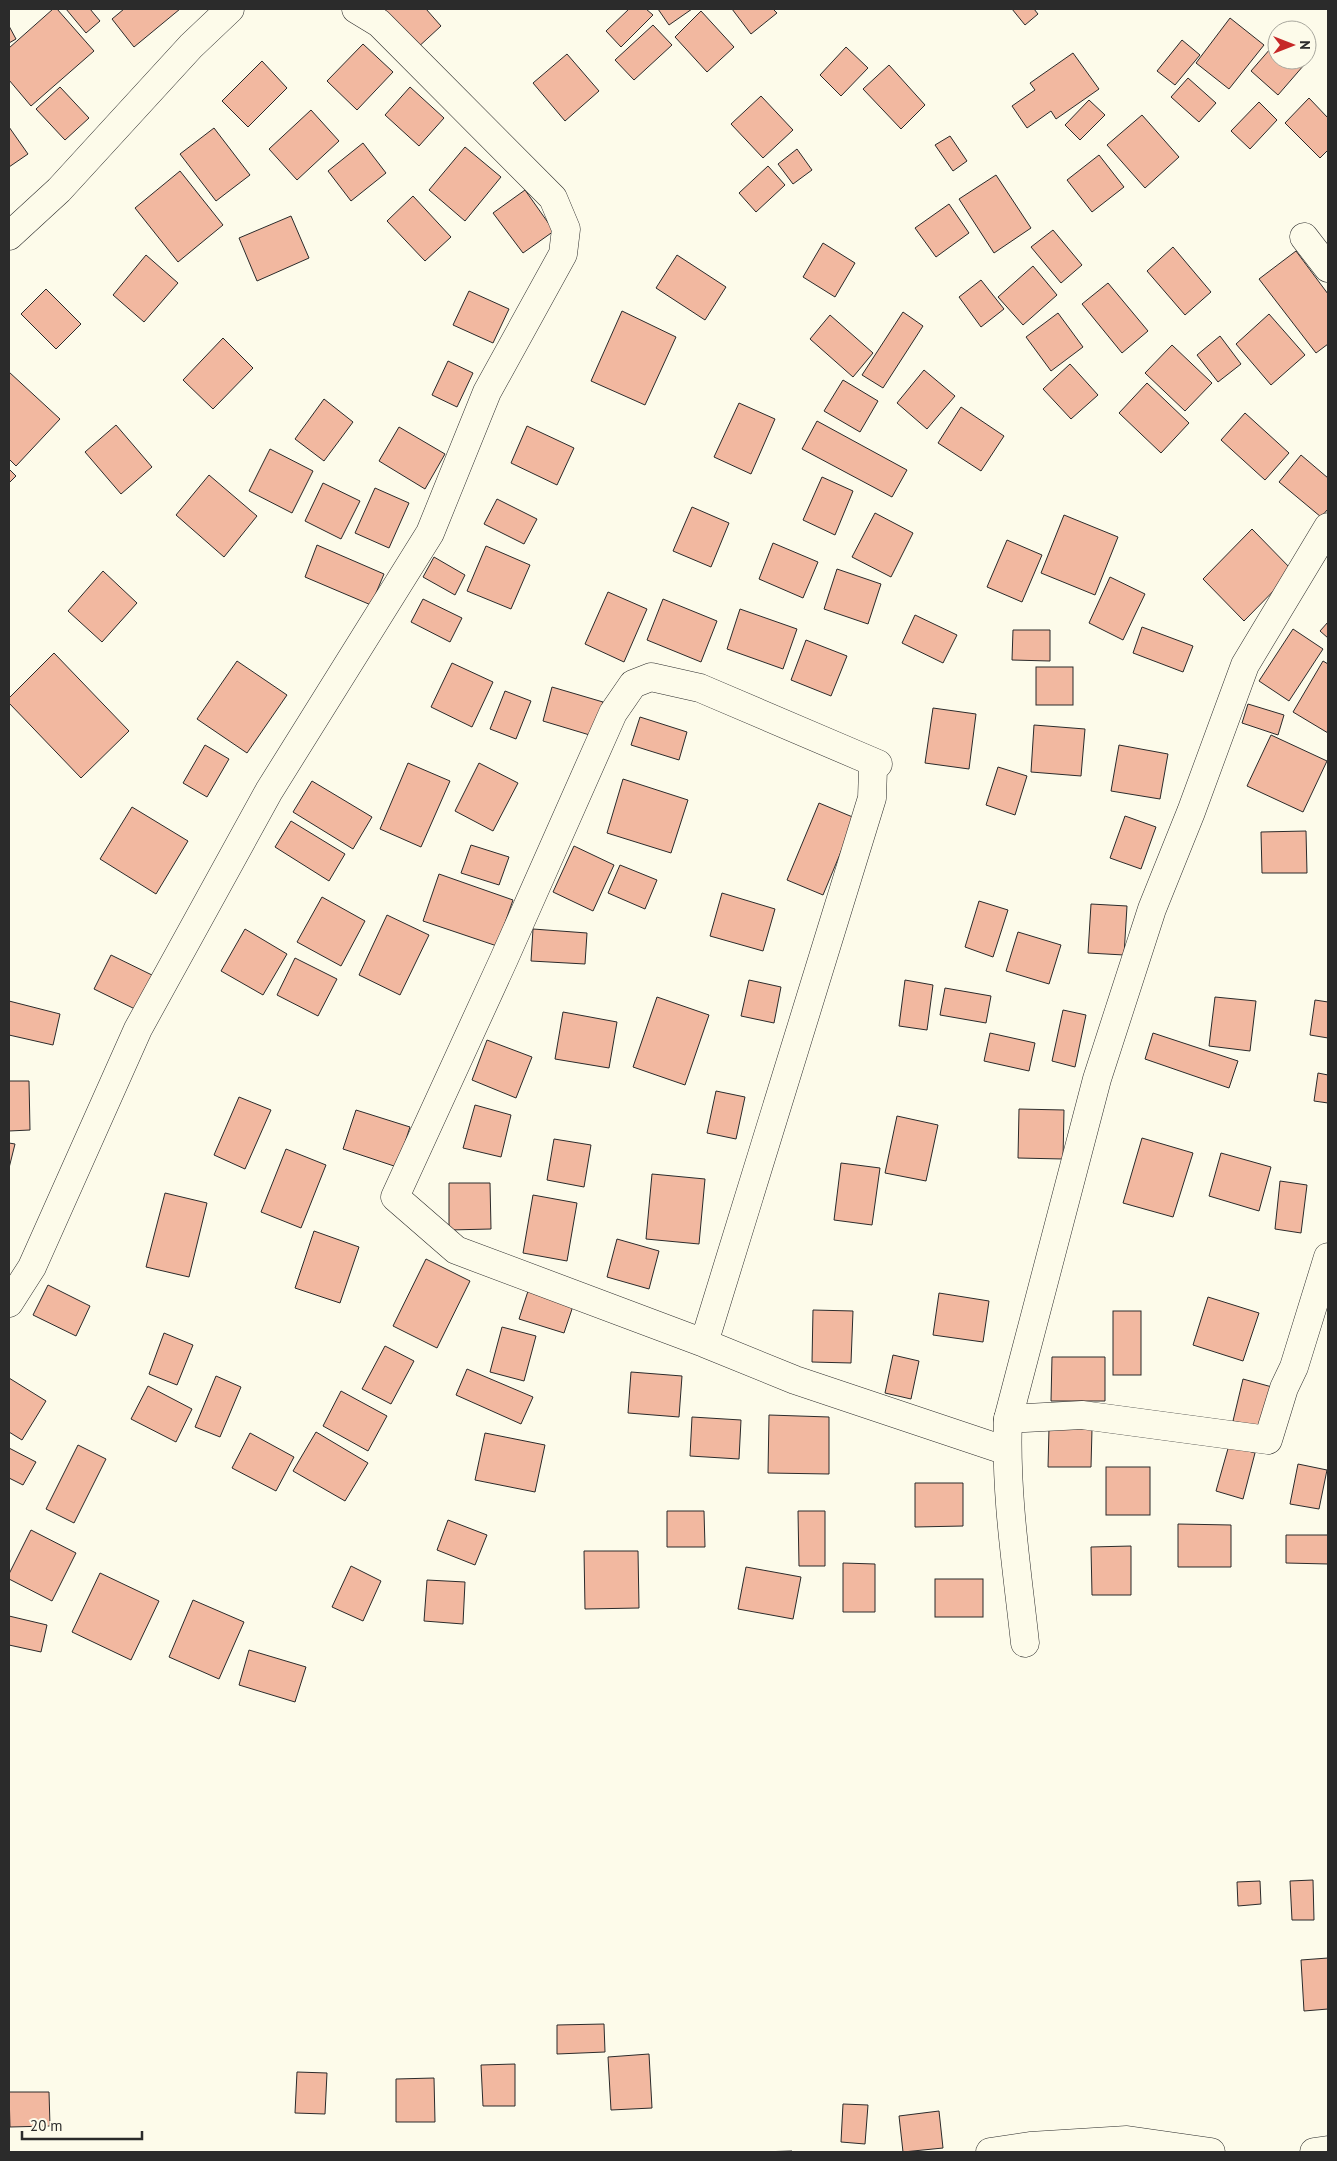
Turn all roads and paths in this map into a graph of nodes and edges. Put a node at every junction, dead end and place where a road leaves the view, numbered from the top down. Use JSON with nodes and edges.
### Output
{"nodes":[{"id":1,"x":230,"y":9,"type":"edge"},
{"id":2,"x":356,"y":9,"type":"edge"},
{"id":3,"x":9,"y":236,"type":"edge"},
{"id":4,"x":1304,"y":237,"type":"dead end"},
{"id":5,"x":1328,"y":268,"type":"edge"},
{"id":6,"x":1328,"y":527,"type":"edge"},
{"id":7,"x":1328,"y":1257,"type":"edge"},
{"id":8,"x":9,"y":1303,"type":"edge"},
{"id":9,"x":704,"y":1344,"type":"junction"},
{"id":10,"x":1008,"y":1420,"type":"junction"},
{"id":11,"x":1007,"y":1451,"type":"junction"},
{"id":12,"x":1025,"y":1643,"type":"dead end"},
{"id":13,"x":1328,"y":2150,"type":"edge"},
{"id":14,"x":990,"y":2152,"type":"edge"},
{"id":15,"x":1211,"y":2152,"type":"edge"},
{"id":16,"x":1314,"y":2152,"type":"edge"}],
"edges":[{"from":1,"to":3,"type":"street"},
{"from":2,"to":8,"type":"street"},
{"from":4,"to":5,"type":"street"},
{"from":6,"to":10,"type":"street"},
{"from":7,"to":10,"type":"street"},
{"from":9,"to":9,"type":"street"},
{"from":9,"to":11,"type":"street"},
{"from":10,"to":11,"type":"street"},
{"from":11,"to":12,"type":"street"},
{"from":13,"to":16,"type":"street"},
{"from":14,"to":15,"type":"street"}]}
